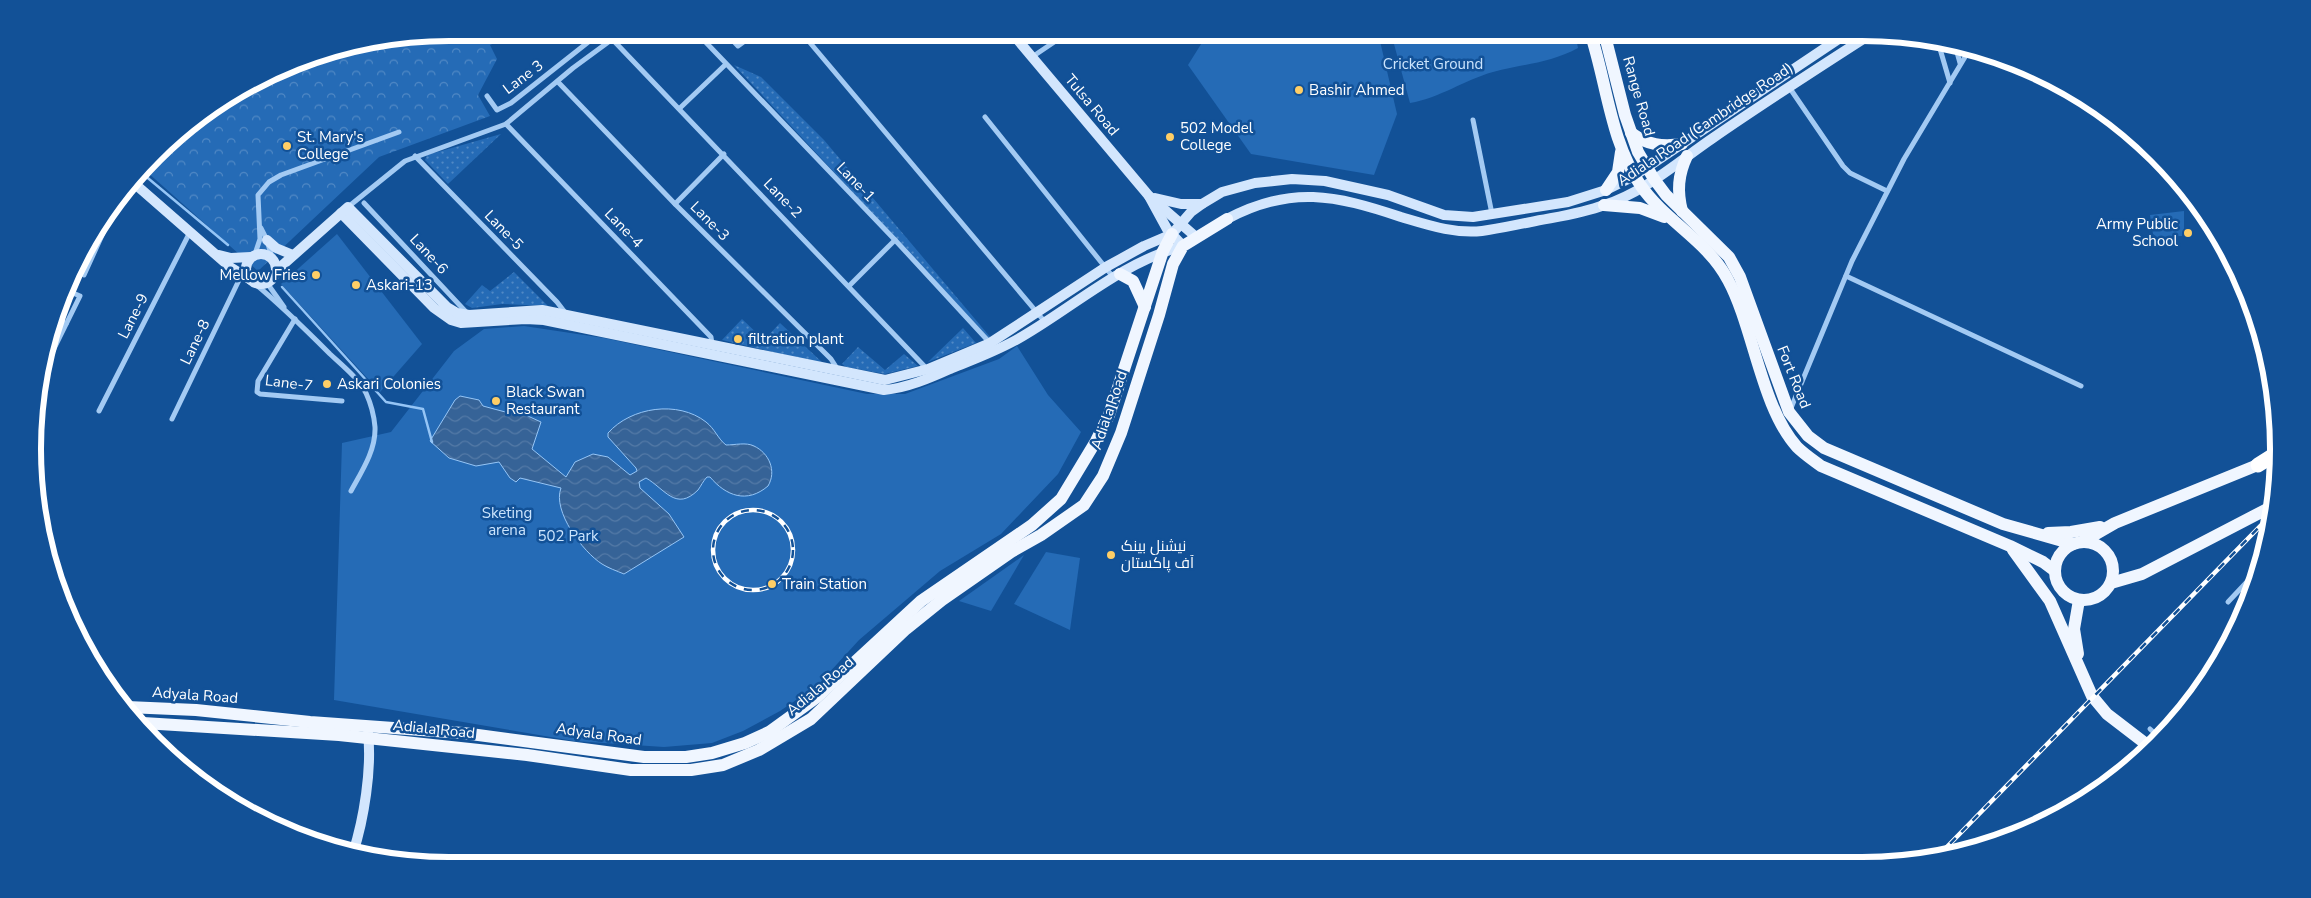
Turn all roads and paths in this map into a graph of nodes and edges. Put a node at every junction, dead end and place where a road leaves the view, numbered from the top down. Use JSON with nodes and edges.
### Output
{"nodes":[{"id":1,"x":590,"y":41,"type":"edge"},
{"id":2,"x":612,"y":41,"type":"edge"},
{"id":3,"x":614,"y":41,"type":"edge"},
{"id":4,"x":704,"y":41,"type":"edge"},
{"id":5,"x":733,"y":41,"type":"edge"},
{"id":6,"x":745,"y":41,"type":"edge"},
{"id":7,"x":809,"y":41,"type":"edge"},
{"id":8,"x":1018,"y":41,"type":"edge"},
{"id":9,"x":1056,"y":41,"type":"edge"},
{"id":10,"x":1592,"y":41,"type":"edge"},
{"id":11,"x":1606,"y":41,"type":"edge"},
{"id":12,"x":1836,"y":41,"type":"edge"},
{"id":13,"x":1860,"y":41,"type":"edge"},
{"id":14,"x":1940,"y":49,"type":"edge"},
{"id":15,"x":1957,"y":52,"type":"edge"},
{"id":16,"x":1966,"y":55,"type":"edge"},
{"id":17,"x":1032,"y":58,"type":"junction"},
{"id":18,"x":1960,"y":63,"type":"junction"},
{"id":19,"x":725,"y":65,"type":"junction"},
{"id":20,"x":558,"y":82,"type":"junction"},
{"id":21,"x":1950,"y":84,"type":"junction"},
{"id":22,"x":1788,"y":87,"type":"junction"},
{"id":23,"x":487,"y":96,"type":"dead end"},
{"id":24,"x":680,"y":108,"type":"junction"},
{"id":25,"x":985,"y":117,"type":"dead end"},
{"id":26,"x":1473,"y":120,"type":"dead end"},
{"id":27,"x":506,"y":124,"type":"junction"},
{"id":28,"x":400,"y":132,"type":"dead end"},
{"id":29,"x":1630,"y":133,"type":"junction"},
{"id":30,"x":1619,"y":141,"type":"junction"},
{"id":31,"x":1685,"y":150,"type":"junction"},
{"id":32,"x":724,"y":154,"type":"junction"},
{"id":33,"x":415,"y":156,"type":"junction"},
{"id":34,"x":1646,"y":167,"type":"junction"},
{"id":35,"x":1634,"y":176,"type":"junction"},
{"id":36,"x":1654,"y":179,"type":"junction"},
{"id":37,"x":137,"y":186,"type":"edge"},
{"id":38,"x":1642,"y":188,"type":"junction"},
{"id":39,"x":1606,"y":190,"type":"junction"},
{"id":40,"x":1887,"y":192,"type":"junction"},
{"id":41,"x":1149,"y":196,"type":"junction"},
{"id":42,"x":364,"y":203,"type":"dead end"},
{"id":43,"x":675,"y":204,"type":"junction"},
{"id":44,"x":1202,"y":204,"type":"junction"},
{"id":45,"x":1604,"y":206,"type":"junction"},
{"id":46,"x":345,"y":210,"type":"junction"},
{"id":47,"x":1682,"y":212,"type":"junction"},
{"id":48,"x":1492,"y":214,"type":"junction"},
{"id":49,"x":1227,"y":220,"type":"joint"},
{"id":50,"x":1672,"y":221,"type":"junction"},
{"id":51,"x":1181,"y":223,"type":"junction"},
{"id":52,"x":260,"y":227,"type":"junction"},
{"id":53,"x":191,"y":232,"type":"junction"},
{"id":54,"x":1172,"y":234,"type":"junction"},
{"id":55,"x":101,"y":236,"type":"edge"},
{"id":56,"x":1196,"y":236,"type":"junction"},
{"id":57,"x":267,"y":240,"type":"junction"},
{"id":58,"x":895,"y":240,"type":"junction"},
{"id":59,"x":1183,"y":246,"type":"junction"},
{"id":60,"x":1163,"y":252,"type":"junction"},
{"id":61,"x":218,"y":255,"type":"junction"},
{"id":62,"x":293,"y":255,"type":"junction"},
{"id":63,"x":253,"y":256,"type":"junction"},
{"id":64,"x":272,"y":258,"type":"junction"},
{"id":65,"x":1106,"y":267,"type":"junction"},
{"id":66,"x":277,"y":270,"type":"junction"},
{"id":67,"x":84,"y":275,"type":"dead end"},
{"id":68,"x":1117,"y":275,"type":"junction"},
{"id":69,"x":1846,"y":276,"type":"junction"},
{"id":70,"x":248,"y":280,"type":"junction"},
{"id":71,"x":267,"y":283,"type":"junction"},
{"id":72,"x":849,"y":286,"type":"junction"},
{"id":73,"x":72,"y":293,"type":"edge"},
{"id":74,"x":1145,"y":307,"type":"junction"},
{"id":75,"x":285,"y":309,"type":"junction"},
{"id":76,"x":567,"y":314,"type":"junction"},
{"id":77,"x":1038,"y":314,"type":"junction"},
{"id":78,"x":469,"y":315,"type":"junction"},
{"id":79,"x":295,"y":319,"type":"junction"},
{"id":80,"x":62,"y":322,"type":"edge"},
{"id":81,"x":1045,"y":322,"type":"junction"},
{"id":82,"x":476,"y":323,"type":"junction"},
{"id":83,"x":66,"y":324,"type":"junction"},
{"id":84,"x":571,"y":324,"type":"junction"},
{"id":85,"x":992,"y":347,"type":"junction"},
{"id":86,"x":54,"y":350,"type":"edge"},
{"id":87,"x":712,"y":350,"type":"junction"},
{"id":88,"x":930,"y":373,"type":"junction"},
{"id":89,"x":838,"y":376,"type":"junction"},
{"id":90,"x":2081,"y":386,"type":"dead end"},
{"id":91,"x":342,"y":401,"type":"dead end"},
{"id":92,"x":99,"y":411,"type":"dead end"},
{"id":93,"x":1789,"y":412,"type":"junction"},
{"id":94,"x":172,"y":419,"type":"dead end"},
{"id":95,"x":1782,"y":426,"type":"junction"},
{"id":96,"x":2270,"y":458,"type":"edge"},
{"id":97,"x":2270,"y":460,"type":"edge"},
{"id":98,"x":2258,"y":465,"type":"junction"},
{"id":99,"x":351,"y":491,"type":"dead end"},
{"id":100,"x":2265,"y":510,"type":"edge"},
{"id":101,"x":2115,"y":523,"type":"junction"},
{"id":102,"x":2027,"y":532,"type":"junction"},
{"id":103,"x":2077,"y":543,"type":"junction"},
{"id":104,"x":2010,"y":546,"type":"junction"},
{"id":105,"x":998,"y":548,"type":"joint"},
{"id":106,"x":2055,"y":571,"type":"junction"},
{"id":107,"x":2248,"y":581,"type":"edge"},
{"id":108,"x":2110,"y":583,"type":"junction"},
{"id":109,"x":2079,"y":600,"type":"junction"},
{"id":110,"x":2228,"y":602,"type":"dead end"},
{"id":111,"x":2081,"y":674,"type":"junction"},
{"id":112,"x":133,"y":706,"type":"edge"},
{"id":113,"x":147,"y":723,"type":"edge"},
{"id":114,"x":368,"y":725,"type":"junction"},
{"id":115,"x":2150,"y":729,"type":"dead end"},
{"id":116,"x":2154,"y":733,"type":"edge"},
{"id":117,"x":369,"y":738,"type":"junction"},
{"id":118,"x":2144,"y":743,"type":"edge"},
{"id":119,"x":355,"y":846,"type":"edge"}],
"edges":[{"from":1,"to":23,"type":"street","name":"Lane 3"},
{"from":2,"to":20,"type":"street"},
{"from":3,"to":24,"type":"street","name":"Lane-2"},
{"from":4,"to":19,"type":"street","name":"Lane-1"},
{"from":5,"to":6,"type":"street"},
{"from":7,"to":77,"type":"street"},
{"from":8,"to":17,"type":"street","name":"Tulsa Road"},
{"from":9,"to":17,"type":"street"},
{"from":10,"to":30,"type":"main road"},
{"from":11,"to":29,"type":"main road","name":"Range Road"},
{"from":12,"to":31,"type":"street","name":"Adiala Road (Cambridge Road)"},
{"from":13,"to":22,"type":"street","name":"Adiala Road (Cambridge Road)"},
{"from":14,"to":21,"type":"street"},
{"from":15,"to":18,"type":"street"},
{"from":16,"to":18,"type":"street"},
{"from":17,"to":41,"type":"street","name":"Tulsa Road"},
{"from":18,"to":21,"type":"street"},
{"from":19,"to":24,"type":"street"},
{"from":19,"to":58,"type":"street","name":"Lane-1"},
{"from":20,"to":27,"type":"street"},
{"from":20,"to":43,"type":"street","name":"Lane-3"},
{"from":21,"to":40,"type":"street"},
{"from":22,"to":31,"type":"street","name":"Adiala Road (Cambridge Road)"},
{"from":22,"to":40,"type":"street"},
{"from":24,"to":32,"type":"street","name":"Lane-2"},
{"from":25,"to":65,"type":"street"},
{"from":26,"to":48,"type":"street"},
{"from":27,"to":33,"type":"street"},
{"from":27,"to":87,"type":"street","name":"Lane-4"},
{"from":28,"to":52,"type":"street"},
{"from":29,"to":31,"type":"main road"},
{"from":29,"to":34,"type":"main road","name":"Range Road"},
{"from":30,"to":35,"type":"main road","name":"Fort Road"},
{"from":30,"to":39,"type":"main road"},
{"from":31,"to":34,"type":"street","name":"Adiala Road (Cambridge Road)"},
{"from":31,"to":36,"type":"street","name":"Adiala Road (Cambridge Road)"},
{"from":31,"to":47,"type":"main road"},
{"from":32,"to":43,"type":"street"},
{"from":32,"to":72,"type":"street","name":"Lane-2"},
{"from":33,"to":46,"type":"street"},
{"from":33,"to":76,"type":"street","name":"Lane-5"},
{"from":34,"to":35,"type":"street","name":"Adiala Road (Cambridge Road)"},
{"from":34,"to":36,"type":"main road","name":"Fort Road"},
{"from":35,"to":38,"type":"main road","name":"Fort Road"},
{"from":35,"to":39,"type":"street","name":"Adiala Road (Cambridge Road)"},
{"from":36,"to":38,"type":"street","name":"Adiala Road (Cambridge Road)"},
{"from":36,"to":47,"type":"main road","name":"Fort Road"},
{"from":37,"to":53,"type":"street"},
{"from":38,"to":45,"type":"street","name":"Adiala Road (Cambridge Road)"},
{"from":38,"to":50,"type":"main road","name":"Fort Road"},
{"from":39,"to":48,"type":"street","name":"Adiala Road (Cambridge Road)"},
{"from":40,"to":69,"type":"street"},
{"from":41,"to":44,"type":"street"},
{"from":41,"to":51,"type":"street","name":"Tulsa Road"},
{"from":41,"to":54,"type":"street","name":"Tulsa Road"},
{"from":42,"to":78,"type":"street","name":"Lane-6"},
{"from":43,"to":89,"type":"street","name":"Lane-3"},
{"from":44,"to":48,"type":"street","name":"Adiala Road (Cambridge Road)"},
{"from":44,"to":51,"type":"street","name":"Adiala Road (Cambridge Road)"},
{"from":45,"to":49,"type":"street","name":"Adiala Road (Cambridge Road)"},
{"from":45,"to":50,"type":"main road"},
{"from":46,"to":62,"type":"street"},
{"from":46,"to":78,"type":"street"},
{"from":46,"to":82,"type":"street"},
{"from":47,"to":93,"type":"main road","name":"Fort Road"},
{"from":49,"to":56,"type":"main road","name":"Adiala Road"},
{"from":50,"to":95,"type":"main road","name":"Fort Road"},
{"from":51,"to":54,"type":"street","name":"Adiala Road (Cambridge Road)"},
{"from":51,"to":56,"type":"street","name":"Tulsa Road"},
{"from":52,"to":57,"type":"street"},
{"from":52,"to":63,"type":"street"},
{"from":53,"to":61,"type":"street"},
{"from":53,"to":92,"type":"street","name":"Lane-9"},
{"from":54,"to":59,"type":"street","name":"Tulsa Road"},
{"from":54,"to":60,"type":"main road","name":"Adiala Road"},
{"from":54,"to":65,"type":"street"},
{"from":55,"to":67,"type":"street"},
{"from":56,"to":59,"type":"main road","name":"Adiala Road"},
{"from":57,"to":62,"type":"street"},
{"from":57,"to":64,"type":"street"},
{"from":58,"to":72,"type":"street"},
{"from":58,"to":85,"type":"street","name":"Lane-1"},
{"from":59,"to":60,"type":"street"},
{"from":59,"to":117,"type":"main road","name":"Adiala Road"},
{"from":60,"to":68,"type":"street"},
{"from":60,"to":74,"type":"main road","name":"Adiala Road"},
{"from":61,"to":63,"type":"street"},
{"from":61,"to":70,"type":"street"},
{"from":62,"to":66,"type":"street"},
{"from":63,"to":64,"type":"street"},
{"from":63,"to":70,"type":"street"},
{"from":64,"to":66,"type":"street"},
{"from":65,"to":68,"type":"street"},
{"from":65,"to":77,"type":"street"},
{"from":66,"to":71,"type":"street"},
{"from":68,"to":74,"type":"main road"},
{"from":68,"to":81,"type":"street"},
{"from":69,"to":90,"type":"street"},
{"from":69,"to":93,"type":"street"},
{"from":70,"to":71,"type":"street"},
{"from":70,"to":75,"type":"street"},
{"from":70,"to":94,"type":"street","name":"Lane-8"},
{"from":71,"to":75,"type":"street"},
{"from":72,"to":88,"type":"street","name":"Lane-2"},
{"from":73,"to":83,"type":"street"},
{"from":74,"to":105,"type":"main road","name":"Adiala Road"},
{"from":75,"to":79,"type":"street"},
{"from":76,"to":78,"type":"street"},
{"from":76,"to":84,"type":"street","name":"Lane-5"},
{"from":76,"to":87,"type":"street"},
{"from":77,"to":81,"type":"street"},
{"from":77,"to":85,"type":"street"},
{"from":78,"to":82,"type":"street","name":"Lane-6"},
{"from":79,"to":91,"type":"street","name":"Lane-7"},
{"from":79,"to":99,"type":"street"},
{"from":80,"to":83,"type":"street"},
{"from":81,"to":85,"type":"street"},
{"from":82,"to":84,"type":"street"},
{"from":83,"to":86,"type":"street"},
{"from":84,"to":87,"type":"street"},
{"from":85,"to":88,"type":"street"},
{"from":87,"to":89,"type":"street"},
{"from":88,"to":89,"type":"street"},
{"from":93,"to":95,"type":"street"},
{"from":93,"to":102,"type":"main road","name":"Fort Road"},
{"from":95,"to":104,"type":"main road","name":"Fort Road"},
{"from":96,"to":98,"type":"highway"},
{"from":97,"to":98,"type":"main road"},
{"from":98,"to":101,"type":"main road"},
{"from":100,"to":108,"type":"main road"},
{"from":101,"to":102,"type":"main road"},
{"from":101,"to":103,"type":"main road"},
{"from":102,"to":103,"type":"main road","name":"Fort Road"},
{"from":103,"to":106,"type":"main road"},
{"from":103,"to":108,"type":"main road"},
{"from":104,"to":106,"type":"main road","name":"Fort Road"},
{"from":104,"to":111,"type":"main road"},
{"from":105,"to":114,"type":"main road","name":"Adyala Road"},
{"from":106,"to":109,"type":"main road"},
{"from":107,"to":110,"type":"street"},
{"from":108,"to":109,"type":"main road"},
{"from":109,"to":111,"type":"main road"},
{"from":111,"to":118,"type":"main road"},
{"from":112,"to":114,"type":"main road","name":"Adyala Road"},
{"from":113,"to":117,"type":"main road","name":"Adiala Road"},
{"from":114,"to":117,"type":"street"},
{"from":115,"to":116,"type":"street"},
{"from":117,"to":119,"type":"street"}]}
